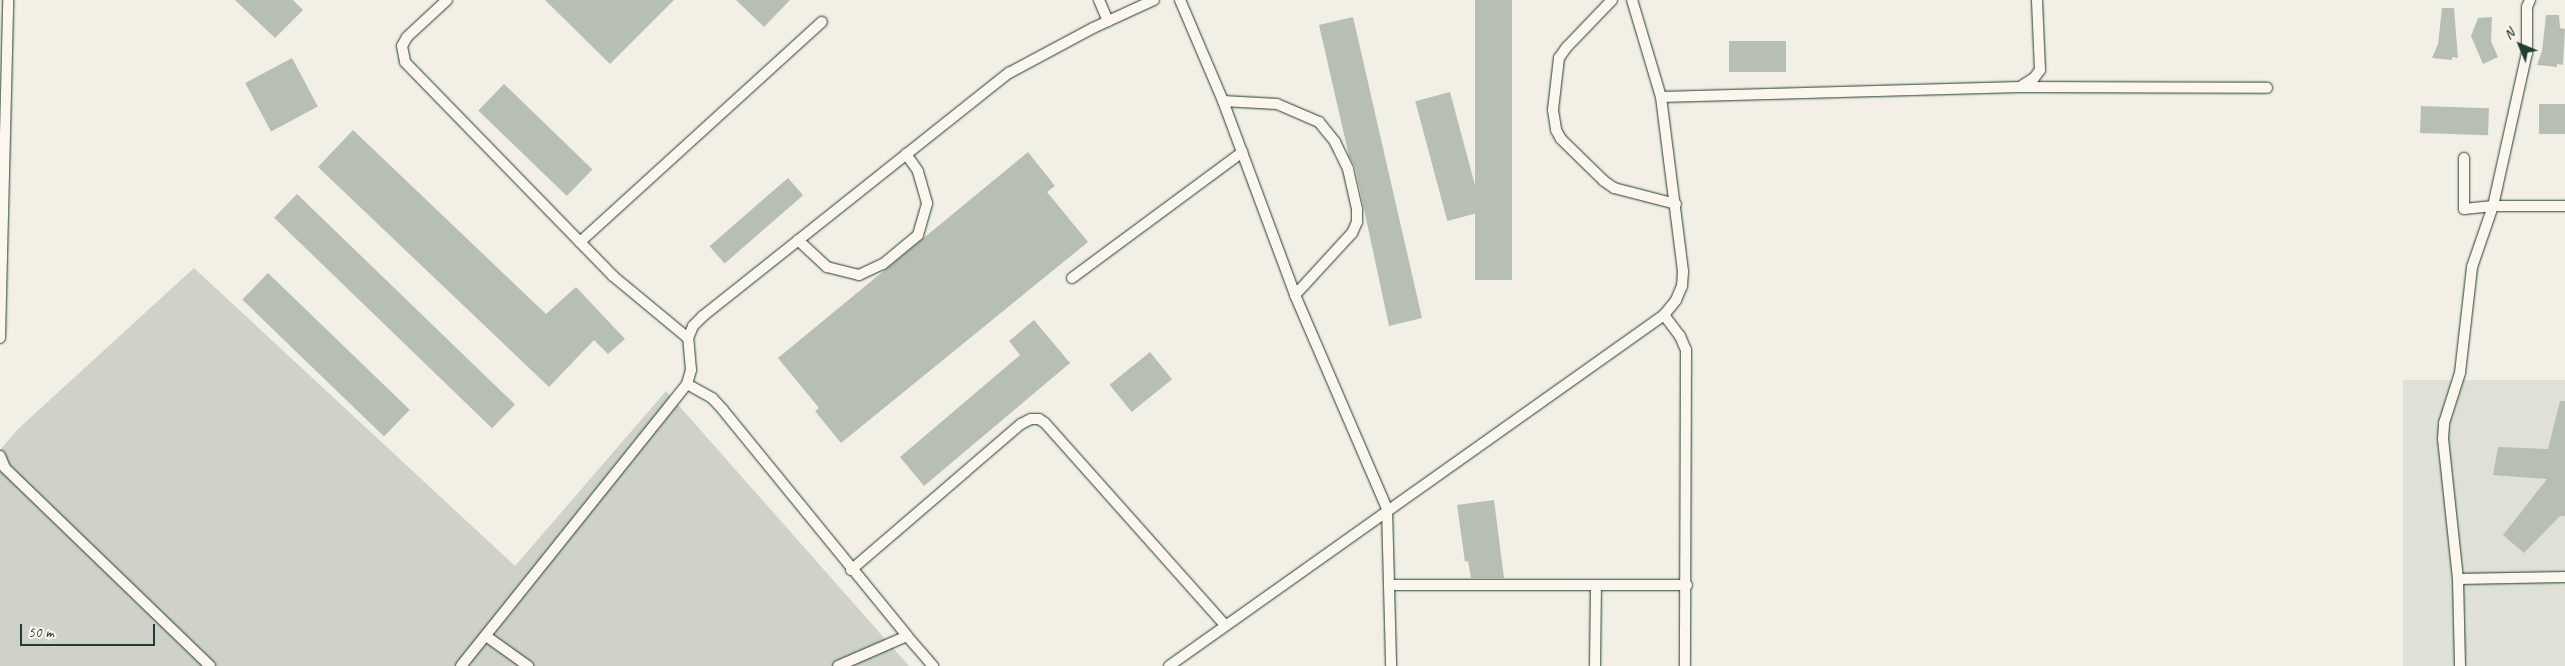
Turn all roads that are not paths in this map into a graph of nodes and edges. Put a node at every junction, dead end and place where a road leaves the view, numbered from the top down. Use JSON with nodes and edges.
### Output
{"nodes":[{"id":1,"x":8,"y":0,"type":"edge"},
{"id":2,"x":447,"y":0,"type":"edge"},
{"id":3,"x":1099,"y":0,"type":"edge"},
{"id":4,"x":1154,"y":0,"type":"edge"},
{"id":5,"x":1180,"y":0,"type":"edge"},
{"id":6,"x":1612,"y":0,"type":"edge"},
{"id":7,"x":1632,"y":0,"type":"edge"},
{"id":8,"x":2037,"y":0,"type":"edge"},
{"id":9,"x":2530,"y":0,"type":"edge"},
{"id":10,"x":1108,"y":21,"type":"junction"},
{"id":11,"x":822,"y":22,"type":"dead end"},
{"id":12,"x":2020,"y":87,"type":"junction"},
{"id":13,"x":2267,"y":88,"type":"dead end"},
{"id":14,"x":1661,"y":97,"type":"junction"},
{"id":15,"x":1223,"y":101,"type":"junction"},
{"id":16,"x":1242,"y":152,"type":"junction"},
{"id":17,"x":906,"y":154,"type":"junction"},
{"id":18,"x":2464,"y":158,"type":"dead end"},
{"id":19,"x":1676,"y":204,"type":"junction"},
{"id":20,"x":2493,"y":206,"type":"junction"},
{"id":21,"x":2565,"y":206,"type":"edge"},
{"id":22,"x":798,"y":240,"type":"junction"},
{"id":23,"x":580,"y":242,"type":"junction"},
{"id":24,"x":1072,"y":278,"type":"dead end"},
{"id":25,"x":1296,"y":295,"type":"junction"},
{"id":26,"x":1664,"y":315,"type":"junction"},
{"id":27,"x":0,"y":338,"type":"edge"},
{"id":28,"x":688,"y":338,"type":"junction"},
{"id":29,"x":687,"y":384,"type":"junction"},
{"id":30,"x":0,"y":456,"type":"edge"},
{"id":31,"x":3,"y":468,"type":"edge"},
{"id":32,"x":1387,"y":509,"type":"junction"},
{"id":33,"x":851,"y":570,"type":"junction"},
{"id":34,"x":2565,"y":577,"type":"edge"},
{"id":35,"x":2458,"y":579,"type":"junction"},
{"id":36,"x":1388,"y":585,"type":"junction"},
{"id":37,"x":1596,"y":586,"type":"junction"},
{"id":38,"x":1687,"y":586,"type":"junction"},
{"id":39,"x":1224,"y":624,"type":"junction"},
{"id":40,"x":486,"y":636,"type":"junction"},
{"id":41,"x":907,"y":636,"type":"junction"},
{"id":42,"x":210,"y":666,"type":"edge"},
{"id":43,"x":461,"y":666,"type":"edge"},
{"id":44,"x":528,"y":666,"type":"edge"},
{"id":45,"x":838,"y":666,"type":"edge"},
{"id":46,"x":933,"y":666,"type":"edge"},
{"id":47,"x":1169,"y":666,"type":"edge"},
{"id":48,"x":1391,"y":666,"type":"edge"},
{"id":49,"x":1595,"y":666,"type":"edge"},
{"id":50,"x":1685,"y":666,"type":"edge"},
{"id":51,"x":2460,"y":666,"type":"edge"}],
"edges":[{"from":1,"to":27,"type":"lane"},
{"from":2,"to":23,"type":"lane"},
{"from":3,"to":10,"type":"lane"},
{"from":4,"to":10,"type":"lane"},
{"from":5,"to":15,"type":"lane"},
{"from":6,"to":19,"type":"lane"},
{"from":7,"to":14,"type":"lane"},
{"from":8,"to":12,"type":"lane"},
{"from":9,"to":20,"type":"lane"},
{"from":10,"to":17,"type":"lane"},
{"from":11,"to":23,"type":"lane"},
{"from":12,"to":13,"type":"lane"},
{"from":12,"to":14,"type":"lane"},
{"from":14,"to":19,"type":"lane"},
{"from":15,"to":16,"type":"lane"},
{"from":15,"to":25,"type":"lane"},
{"from":16,"to":24,"type":"lane"},
{"from":16,"to":25,"type":"lane"},
{"from":17,"to":22,"type":"lane"},
{"from":17,"to":22,"type":"lane"},
{"from":18,"to":20,"type":"lane"},
{"from":19,"to":26,"type":"lane"},
{"from":20,"to":21,"type":"lane"},
{"from":20,"to":35,"type":"lane"},
{"from":22,"to":28,"type":"lane"},
{"from":23,"to":28,"type":"lane"},
{"from":25,"to":32,"type":"lane"},
{"from":26,"to":32,"type":"lane"},
{"from":26,"to":38,"type":"lane"},
{"from":28,"to":29,"type":"lane"},
{"from":29,"to":33,"type":"lane"},
{"from":29,"to":40,"type":"lane"},
{"from":30,"to":31,"type":"lane"},
{"from":31,"to":42,"type":"lane"},
{"from":32,"to":36,"type":"lane"},
{"from":32,"to":39,"type":"lane"},
{"from":33,"to":39,"type":"lane"},
{"from":33,"to":41,"type":"lane"},
{"from":34,"to":35,"type":"lane"},
{"from":35,"to":51,"type":"lane"},
{"from":36,"to":37,"type":"lane"},
{"from":36,"to":48,"type":"lane"},
{"from":37,"to":38,"type":"lane"},
{"from":37,"to":49,"type":"lane"},
{"from":38,"to":50,"type":"lane"},
{"from":39,"to":47,"type":"lane"},
{"from":40,"to":43,"type":"lane"},
{"from":40,"to":44,"type":"lane"},
{"from":41,"to":45,"type":"lane"},
{"from":41,"to":46,"type":"lane"}]}
